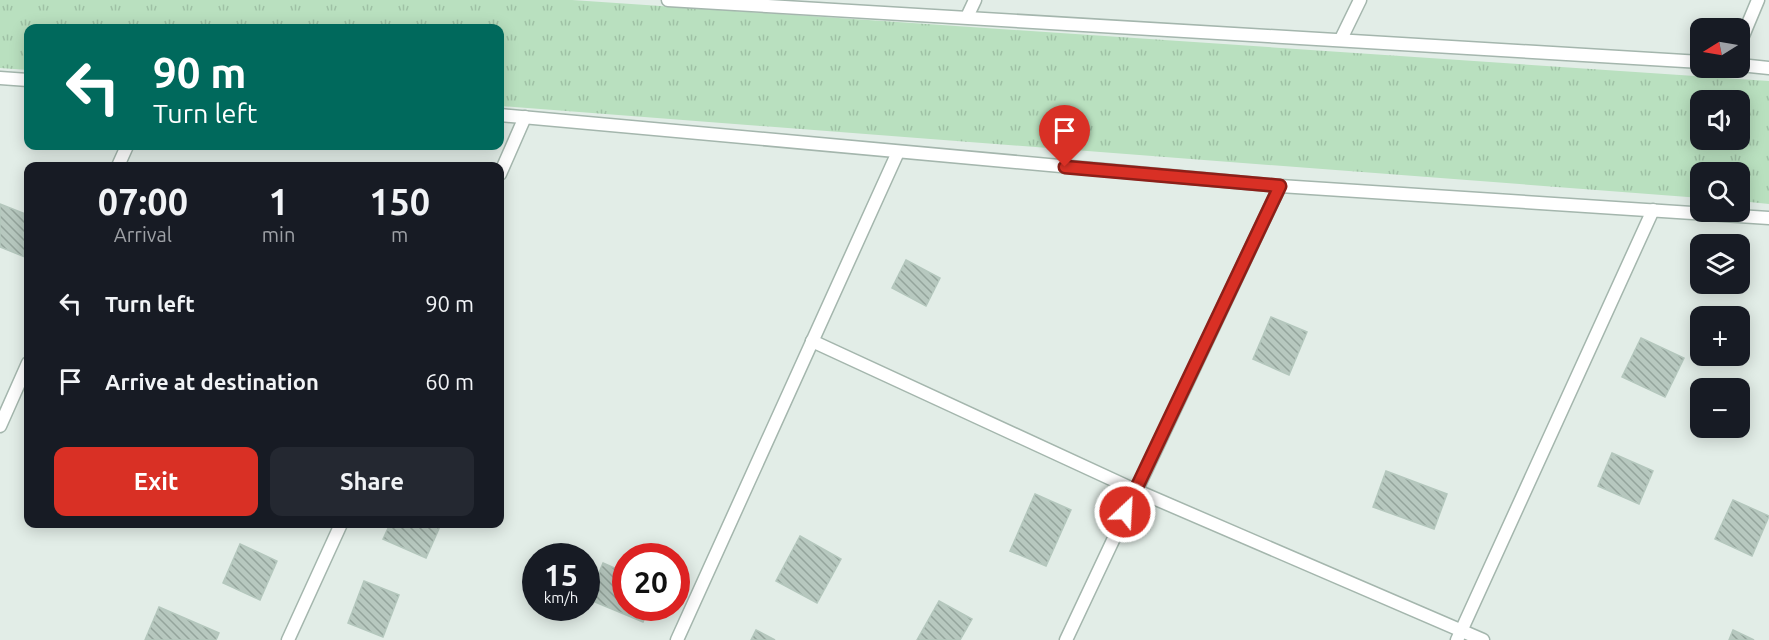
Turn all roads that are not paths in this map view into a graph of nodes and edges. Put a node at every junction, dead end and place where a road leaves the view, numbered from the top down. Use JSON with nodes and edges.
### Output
{"nodes":[{"id":1,"x":668,"y":0,"type":"edge"},
{"id":2,"x":975,"y":0,"type":"edge"},
{"id":3,"x":1360,"y":0,"type":"edge"},
{"id":4,"x":1758,"y":0,"type":"edge"},
{"id":5,"x":967,"y":18,"type":"junction"},
{"id":6,"x":1750,"y":19,"type":"edge"},
{"id":7,"x":1341,"y":39,"type":"junction"},
{"id":8,"x":1690,"y":61,"type":"edge"},
{"id":9,"x":1750,"y":66,"type":"edge"},
{"id":10,"x":1769,"y":68,"type":"edge"},
{"id":11,"x":0,"y":78,"type":"edge"},
{"id":12,"x":24,"y":80,"type":"edge"},
{"id":13,"x":504,"y":115,"type":"edge"},
{"id":14,"x":525,"y":117,"type":"junction"},
{"id":15,"x":898,"y":152,"type":"junction"},
{"id":16,"x":504,"y":165,"type":"edge"},
{"id":17,"x":1280,"y":186,"type":"junction"},
{"id":18,"x":1653,"y":210,"type":"junction"},
{"id":19,"x":1769,"y":218,"type":"edge"},
{"id":20,"x":812,"y":341,"type":"junction"},
{"id":21,"x":24,"y":372,"type":"edge"},
{"id":22,"x":0,"y":426,"type":"edge"},
{"id":23,"x":1135,"y":490,"type":"junction"},
{"id":24,"x":339,"y":528,"type":"edge"},
{"id":25,"x":1459,"y":635,"type":"edge"},
{"id":26,"x":288,"y":640,"type":"edge"},
{"id":27,"x":677,"y":640,"type":"edge"},
{"id":28,"x":1066,"y":640,"type":"edge"},
{"id":29,"x":1483,"y":640,"type":"edge"}],
"edges":[{"from":1,"to":5,"type":"lane"},
{"from":2,"to":5,"type":"lane"},
{"from":3,"to":7,"type":"lane"},
{"from":4,"to":6,"type":"lane"},
{"from":5,"to":7,"type":"lane"},
{"from":7,"to":8,"type":"lane"},
{"from":9,"to":10,"type":"lane"},
{"from":11,"to":12,"type":"lane"},
{"from":13,"to":14,"type":"lane"},
{"from":14,"to":15,"type":"lane"},
{"from":14,"to":16,"type":"lane"},
{"from":15,"to":17,"type":"lane"},
{"from":15,"to":20,"type":"lane"},
{"from":17,"to":18,"type":"lane"},
{"from":17,"to":23,"type":"lane"},
{"from":18,"to":19,"type":"lane"},
{"from":18,"to":25,"type":"lane"},
{"from":20,"to":23,"type":"lane"},
{"from":20,"to":27,"type":"lane"},
{"from":21,"to":22,"type":"lane"},
{"from":23,"to":25,"type":"lane"},
{"from":23,"to":28,"type":"lane"},
{"from":24,"to":26,"type":"lane"},
{"from":25,"to":29,"type":"lane"}]}
